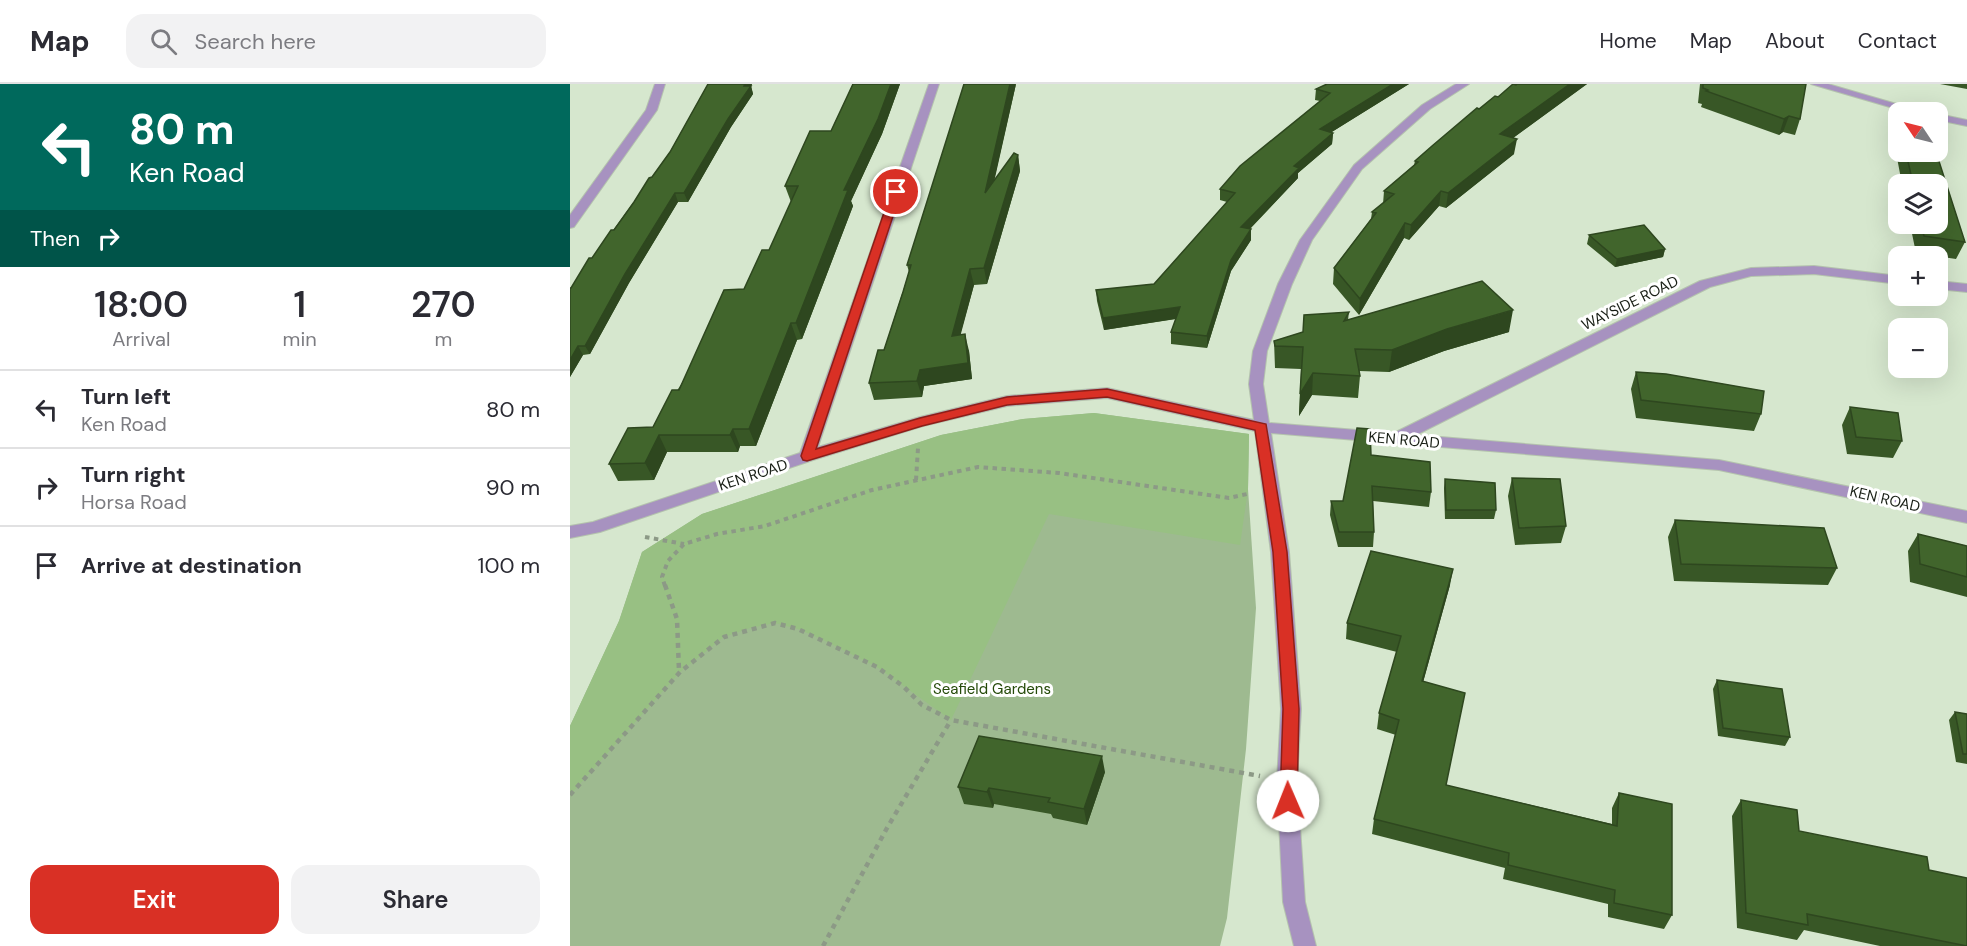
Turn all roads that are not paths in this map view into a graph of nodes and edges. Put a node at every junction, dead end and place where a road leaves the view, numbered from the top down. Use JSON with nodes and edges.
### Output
{"nodes":[{"id":1,"x":660,"y":84,"type":"edge"},
{"id":2,"x":934,"y":84,"type":"edge"},
{"id":3,"x":1464,"y":84,"type":"edge"},
{"id":4,"x":1816,"y":84,"type":"edge"},
{"id":5,"x":1888,"y":104,"type":"edge"},
{"id":6,"x":1948,"y":119,"type":"edge"},
{"id":7,"x":1967,"y":123,"type":"edge"},
{"id":8,"x":572,"y":221,"type":"edge"},
{"id":9,"x":1888,"y":279,"type":"edge"},
{"id":10,"x":1948,"y":286,"type":"edge"},
{"id":11,"x":1967,"y":288,"type":"edge"},
{"id":12,"x":1261,"y":427,"type":"junction"},
{"id":13,"x":1394,"y":439,"type":"junction"},
{"id":14,"x":807,"y":456,"type":"junction"},
{"id":15,"x":1967,"y":518,"type":"edge"},
{"id":16,"x":570,"y":532,"type":"edge"},
{"id":17,"x":1305,"y":946,"type":"edge"}],
"edges":[{"from":1,"to":8,"type":"street"},
{"from":2,"to":14,"type":"street"},
{"from":3,"to":12,"type":"street"},
{"from":4,"to":5,"type":"street"},
{"from":6,"to":7,"type":"street"},
{"from":9,"to":13,"type":"street","name":"WAYSIDE ROAD"},
{"from":10,"to":11,"type":"street"},
{"from":12,"to":13,"type":"street","name":"KEN ROAD"},
{"from":12,"to":14,"type":"street","name":"KEN ROAD"},
{"from":12,"to":17,"type":"street"},
{"from":13,"to":15,"type":"street","name":"KEN ROAD"},
{"from":14,"to":16,"type":"street","name":"KEN ROAD"}]}
